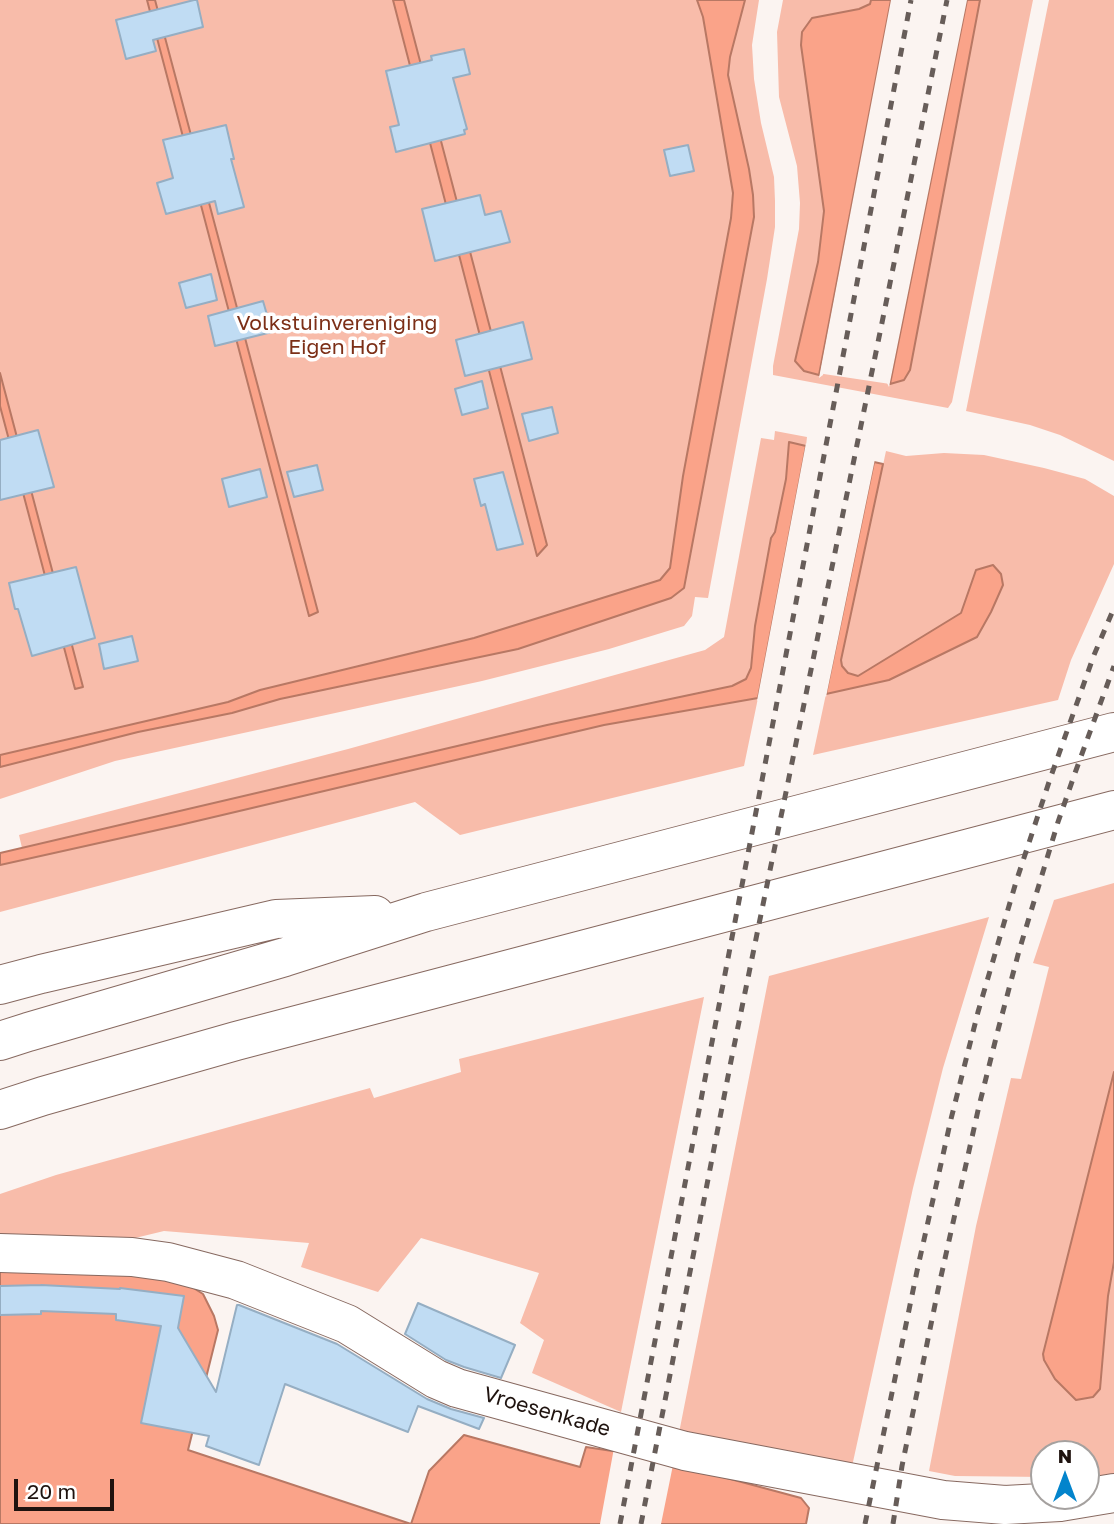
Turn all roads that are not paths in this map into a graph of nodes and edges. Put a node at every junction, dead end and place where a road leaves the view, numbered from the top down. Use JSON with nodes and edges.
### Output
{"nodes":[{"id":1,"x":1114,"y":732,"type":"edge"},
{"id":2,"x":1114,"y":810,"type":"edge"},
{"id":3,"x":426,"y":912,"type":"junction"},
{"id":4,"x":0,"y":985,"type":"edge"},
{"id":5,"x":0,"y":1041,"type":"edge"},
{"id":6,"x":0,"y":1110,"type":"edge"},
{"id":7,"x":0,"y":1252,"type":"edge"},
{"id":8,"x":1114,"y":1493,"type":"edge"}],
"edges":[{"from":1,"to":3,"type":"main road"},
{"from":2,"to":6,"type":"main road"},
{"from":3,"to":4,"type":"main road"},
{"from":3,"to":5,"type":"main road"},
{"from":7,"to":8,"type":"main road","name":"Vroesenkade"}]}
